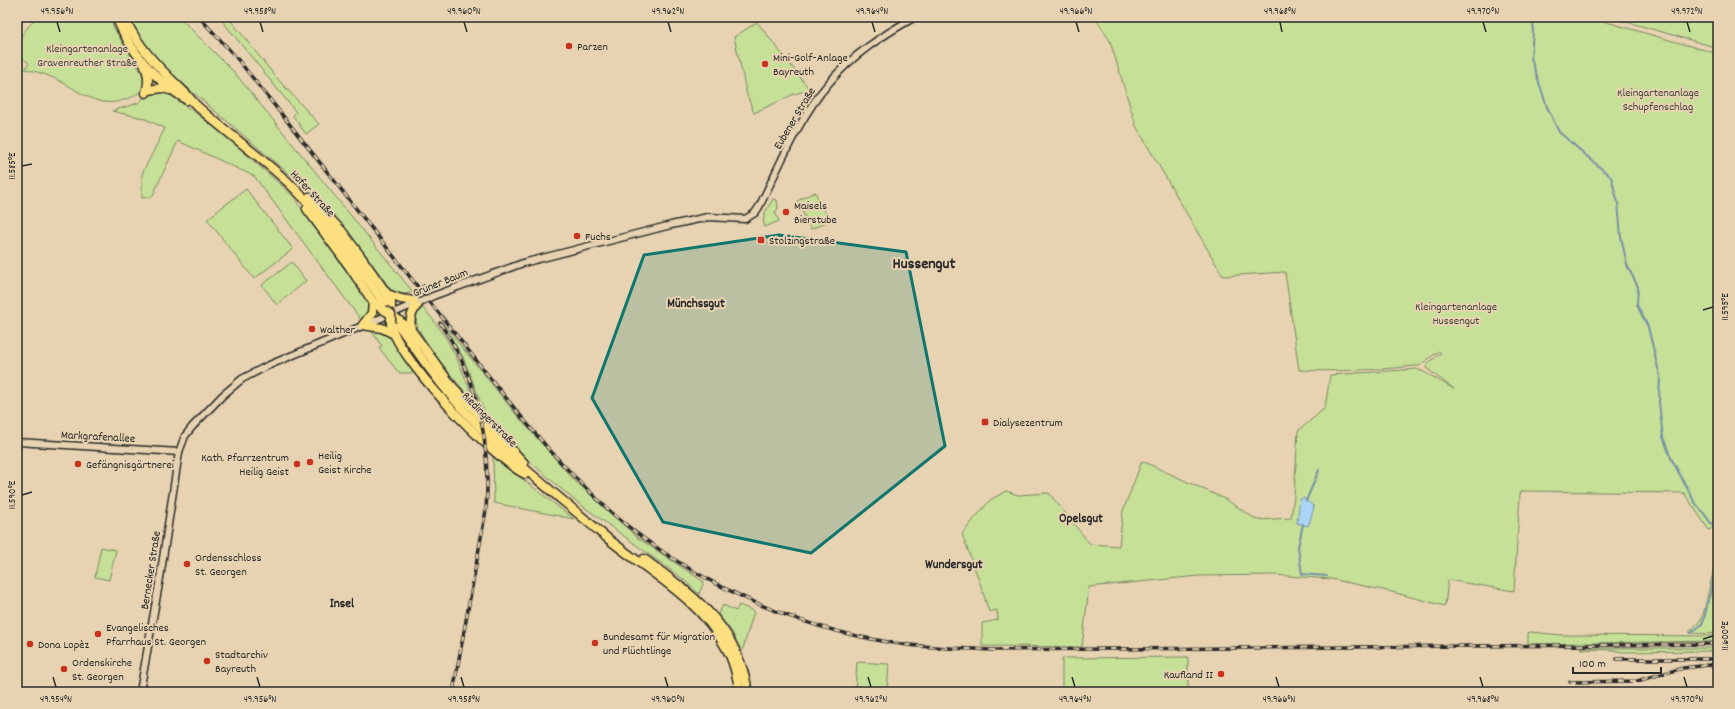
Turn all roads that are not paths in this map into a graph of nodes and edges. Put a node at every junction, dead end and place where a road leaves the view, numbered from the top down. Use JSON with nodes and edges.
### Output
{"nodes":[{"id":1,"x":116,"y":17,"type":"edge"},
{"id":2,"x":124,"y":17,"type":"edge"},
{"id":3,"x":915,"y":17,"type":"edge"},
{"id":4,"x":144,"y":64,"type":"junction"},
{"id":5,"x":175,"y":92,"type":"junction"},
{"id":6,"x":197,"y":106,"type":"junction"},
{"id":7,"x":294,"y":188,"type":"junction"},
{"id":8,"x":750,"y":218,"type":"joint"},
{"id":9,"x":387,"y":294,"type":"junction"},
{"id":10,"x":373,"y":302,"type":"junction"},
{"id":11,"x":420,"y":302,"type":"junction"},
{"id":12,"x":391,"y":314,"type":"junction"},
{"id":13,"x":363,"y":325,"type":"junction"},
{"id":14,"x":411,"y":330,"type":"junction"},
{"id":15,"x":392,"y":333,"type":"junction"},
{"id":16,"x":17,"y":442,"type":"edge"},
{"id":17,"x":179,"y":452,"type":"junction"},
{"id":18,"x":540,"y":482,"type":"junction"},
{"id":19,"x":591,"y":523,"type":"junction"},
{"id":20,"x":140,"y":692,"type":"edge"},
{"id":21,"x":740,"y":692,"type":"edge"},
{"id":22,"x":748,"y":692,"type":"edge"}],
"edges":[{"from":1,"to":4,"type":"main road","name":"Hofer Straße"},
{"from":2,"to":6,"type":"main road","name":"Hofer Straße"},
{"from":3,"to":8,"type":"street","name":"Eubener Straße"},
{"from":4,"to":5,"type":"main road","name":"Hofer Straße"},
{"from":4,"to":5,"type":"main road"},
{"from":5,"to":6,"type":"main road","name":"Hofer Straße"},
{"from":6,"to":7,"type":"main road","name":"Hofer Straße"},
{"from":7,"to":9,"type":"main road"},
{"from":7,"to":10,"type":"main road"},
{"from":7,"to":12,"type":"main road","name":"Hofer Straße"},
{"from":8,"to":11,"type":"street","name":"Grüner Baum","bridge":true},
{"from":9,"to":11,"type":"main road"},
{"from":9,"to":12,"type":"main road"},
{"from":10,"to":12,"type":"main road"},
{"from":10,"to":13,"type":"main road"},
{"from":11,"to":12,"type":"street","name":"Grüner Baum"},
{"from":11,"to":14,"type":"main road"},
{"from":12,"to":13,"type":"street","name":"Grüner Baum"},
{"from":12,"to":14,"type":"main road"},
{"from":12,"to":15,"type":"main road"},
{"from":12,"to":18,"type":"main road","name":"Riedingerstraße"},
{"from":13,"to":15,"type":"main road"},
{"from":13,"to":17,"type":"street","name":"Grüner Baum"},
{"from":14,"to":18,"type":"main road"},
{"from":15,"to":18,"type":"main road"},
{"from":16,"to":17,"type":"street","name":"Markgrafenallee"},
{"from":17,"to":20,"type":"street","name":"Bernecker Straße"},
{"from":18,"to":19,"type":"main road","name":"Riedingerstraße"},
{"from":19,"to":21,"type":"main road","name":"Riedingerstraße"},
{"from":19,"to":22,"type":"main road","name":"Riedingerstraße"}]}
